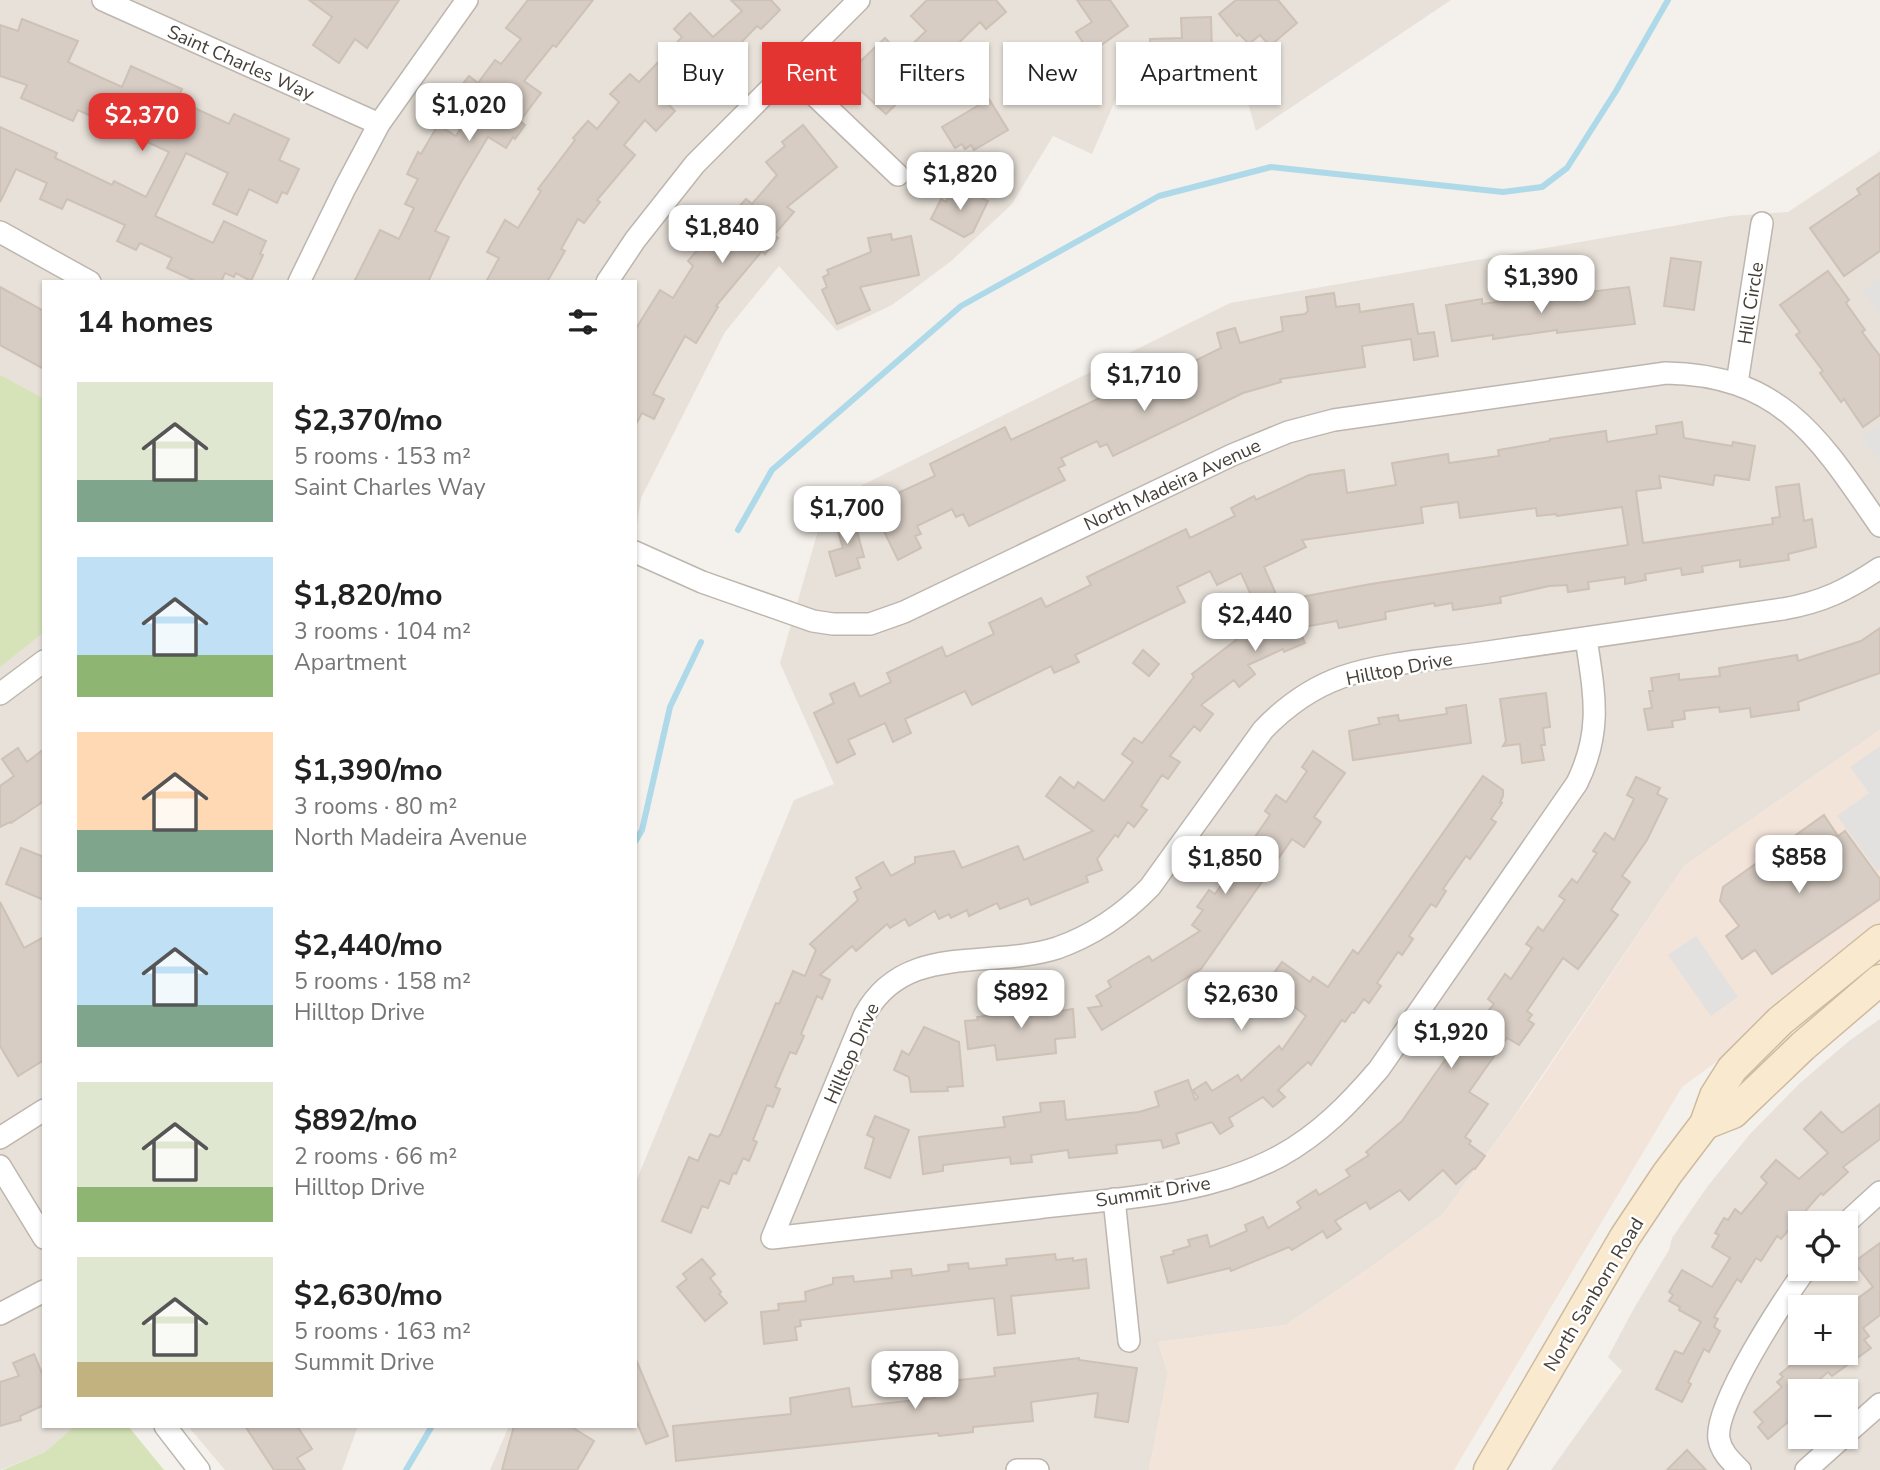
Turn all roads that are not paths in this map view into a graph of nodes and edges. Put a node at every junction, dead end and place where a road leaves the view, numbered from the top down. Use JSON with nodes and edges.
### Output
{"nodes":[{"id":1,"x":103,"y":0,"type":"edge"},
{"id":2,"x":467,"y":0,"type":"edge"},
{"id":3,"x":859,"y":0,"type":"edge"},
{"id":4,"x":139,"y":7,"type":"edge"},
{"id":5,"x":816,"y":42,"type":"edge"},
{"id":6,"x":762,"y":96,"type":"edge"},
{"id":7,"x":825,"y":105,"type":"edge"},
{"id":8,"x":379,"y":124,"type":"junction"},
{"id":9,"x":898,"y":175,"type":"dead end"},
{"id":10,"x":1762,"y":223,"type":"dead end"},
{"id":11,"x":0,"y":232,"type":"edge"},
{"id":12,"x":86,"y":280,"type":"edge"},
{"id":13,"x":300,"y":280,"type":"edge"},
{"id":14,"x":608,"y":280,"type":"edge"},
{"id":15,"x":1737,"y":383,"type":"junction"},
{"id":16,"x":1880,"y":526,"type":"edge"},
{"id":17,"x":637,"y":553,"type":"edge"},
{"id":18,"x":1880,"y":568,"type":"edge"},
{"id":19,"x":1586,"y":638,"type":"junction"},
{"id":20,"x":42,"y":662,"type":"edge"},
{"id":21,"x":0,"y":694,"type":"edge"},
{"id":22,"x":1880,"y":940,"type":"edge"},
{"id":23,"x":1880,"y":980,"type":"edge"},
{"id":24,"x":42,"y":1111,"type":"edge"},
{"id":25,"x":1705,"y":1124,"type":"junction"},
{"id":26,"x":0,"y":1138,"type":"edge"},
{"id":27,"x":0,"y":1166,"type":"edge"},
{"id":28,"x":1880,"y":1192,"type":"edge"},
{"id":29,"x":1114,"y":1199,"type":"junction"},
{"id":30,"x":1858,"y":1212,"type":"edge"},
{"id":31,"x":42,"y":1235,"type":"edge"},
{"id":32,"x":772,"y":1238,"type":"joint"},
{"id":33,"x":1798,"y":1281,"type":"edge"},
{"id":34,"x":42,"y":1292,"type":"edge"},
{"id":35,"x":0,"y":1314,"type":"edge"},
{"id":36,"x":1129,"y":1341,"type":"dead end"},
{"id":37,"x":1880,"y":1404,"type":"edge"},
{"id":38,"x":1858,"y":1423,"type":"edge"},
{"id":39,"x":167,"y":1428,"type":"edge"},
{"id":40,"x":1829,"y":1449,"type":"edge"},
{"id":41,"x":200,"y":1470,"type":"edge"},
{"id":42,"x":1017,"y":1470,"type":"edge"},
{"id":43,"x":1038,"y":1470,"type":"edge"},
{"id":44,"x":1489,"y":1470,"type":"edge"},
{"id":45,"x":1740,"y":1470,"type":"edge"},
{"id":46,"x":1806,"y":1470,"type":"edge"}],
"edges":[{"from":1,"to":4,"type":"street","name":"Saint Charles Way"},
{"from":2,"to":8,"type":"street"},
{"from":3,"to":5,"type":"street"},
{"from":4,"to":8,"type":"street","name":"Saint Charles Way"},
{"from":6,"to":14,"type":"street"},
{"from":7,"to":9,"type":"street"},
{"from":8,"to":13,"type":"street"},
{"from":10,"to":15,"type":"street","name":"Hill Circle"},
{"from":11,"to":12,"type":"street"},
{"from":15,"to":16,"type":"street","name":"North Madeira Avenue"},
{"from":15,"to":17,"type":"street","name":"North Madeira Avenue"},
{"from":18,"to":19,"type":"street","name":"Hilltop Drive"},
{"from":19,"to":29,"type":"street","name":"Summit Drive"},
{"from":19,"to":32,"type":"street","name":"Hilltop Drive"},
{"from":20,"to":21,"type":"street"},
{"from":22,"to":25,"type":"main road","name":"North Sanborn Road"},
{"from":23,"to":25,"type":"main road","name":"North Sanborn Road"},
{"from":24,"to":26,"type":"street"},
{"from":25,"to":44,"type":"main road","name":"North Sanborn Road"},
{"from":27,"to":31,"type":"street"},
{"from":28,"to":30,"type":"street"},
{"from":29,"to":32,"type":"street","name":"Summit Drive"},
{"from":29,"to":36,"type":"street"},
{"from":33,"to":45,"type":"street"},
{"from":34,"to":35,"type":"street"},
{"from":37,"to":38,"type":"street"},
{"from":39,"to":41,"type":"street"},
{"from":40,"to":46,"type":"street"},
{"from":42,"to":43,"type":"street"}]}
